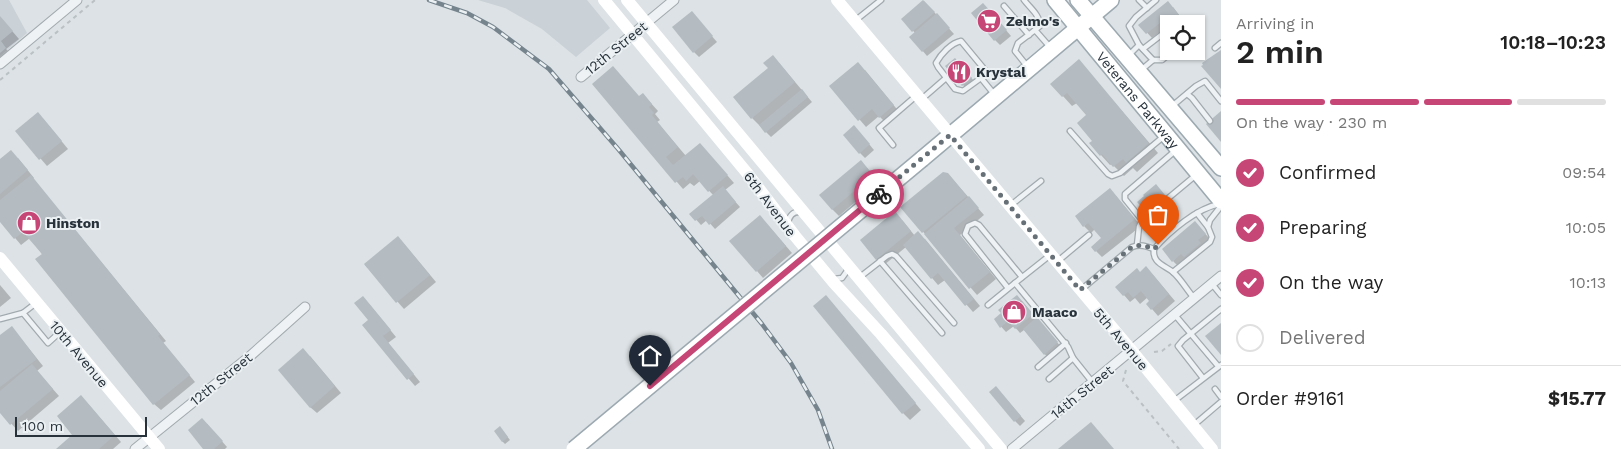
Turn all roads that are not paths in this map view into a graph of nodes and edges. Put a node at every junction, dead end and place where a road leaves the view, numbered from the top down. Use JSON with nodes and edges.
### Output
{"nodes":[{"id":1,"x":77,"y":0,"type":"edge"},
{"id":2,"x":604,"y":0,"type":"edge"},
{"id":3,"x":627,"y":0,"type":"edge"},
{"id":4,"x":674,"y":0,"type":"edge"},
{"id":5,"x":838,"y":0,"type":"edge"},
{"id":6,"x":881,"y":0,"type":"edge"},
{"id":7,"x":1024,"y":0,"type":"edge"},
{"id":8,"x":1055,"y":0,"type":"edge"},
{"id":9,"x":1078,"y":0,"type":"edge"},
{"id":10,"x":1111,"y":0,"type":"edge"},
{"id":11,"x":1139,"y":0,"type":"edge"},
{"id":12,"x":1156,"y":0,"type":"edge"},
{"id":13,"x":1004,"y":6,"type":"dead end"},
{"id":14,"x":1147,"y":8,"type":"junction"},
{"id":15,"x":1092,"y":16,"type":"junction"},
{"id":16,"x":855,"y":21,"type":"junction"},
{"id":17,"x":646,"y":24,"type":"junction"},
{"id":18,"x":1078,"y":28,"type":"junction"},
{"id":19,"x":1035,"y":30,"type":"junction"},
{"id":20,"x":633,"y":35,"type":"junction"},
{"id":21,"x":1029,"y":35,"type":"junction"},
{"id":22,"x":1160,"y":35,"type":"edge"},
{"id":23,"x":1221,"y":43,"type":"edge"},
{"id":24,"x":1141,"y":47,"type":"junction"},
{"id":25,"x":1216,"y":48,"type":"dead end"},
{"id":26,"x":1052,"y":50,"type":"junction"},
{"id":27,"x":1127,"y":57,"type":"junction"},
{"id":28,"x":1153,"y":60,"type":"junction"},
{"id":29,"x":1160,"y":60,"type":"edge"},
{"id":30,"x":0,"y":64,"type":"edge"},
{"id":31,"x":1029,"y":69,"type":"junction"},
{"id":32,"x":1139,"y":72,"type":"junction"},
{"id":33,"x":581,"y":77,"type":"dead end"},
{"id":34,"x":1210,"y":77,"type":"dead end"},
{"id":35,"x":946,"y":78,"type":"junction"},
{"id":36,"x":981,"y":78,"type":"junction"},
{"id":37,"x":1205,"y":81,"type":"junction"},
{"id":38,"x":1187,"y":94,"type":"junction"},
{"id":39,"x":996,"y":97,"type":"junction"},
{"id":40,"x":919,"y":98,"type":"junction"},
{"id":41,"x":1221,"y":101,"type":"edge"},
{"id":42,"x":1170,"y":108,"type":"junction"},
{"id":43,"x":1210,"y":121,"type":"dead end"},
{"id":44,"x":1070,"y":132,"type":"dead end"},
{"id":45,"x":1166,"y":134,"type":"junction"},
{"id":46,"x":950,"y":135,"type":"junction"},
{"id":47,"x":894,"y":145,"type":"dead end"},
{"id":48,"x":1178,"y":148,"type":"junction"},
{"id":49,"x":1221,"y":168,"type":"edge"},
{"id":50,"x":1198,"y":174,"type":"junction"},
{"id":51,"x":1041,"y":181,"type":"dead end"},
{"id":52,"x":1221,"y":204,"type":"edge"},
{"id":53,"x":1010,"y":206,"type":"junction"},
{"id":54,"x":804,"y":213,"type":"junction"},
{"id":55,"x":1196,"y":213,"type":"junction"},
{"id":56,"x":1142,"y":220,"type":"junction"},
{"id":57,"x":787,"y":226,"type":"junction"},
{"id":58,"x":1208,"y":227,"type":"junction"},
{"id":59,"x":1089,"y":235,"type":"dead end"},
{"id":60,"x":1137,"y":245,"type":"junction"},
{"id":61,"x":1154,"y":249,"type":"junction"},
{"id":62,"x":0,"y":258,"type":"edge"},
{"id":63,"x":1054,"y":258,"type":"junction"},
{"id":64,"x":880,"y":261,"type":"junction"},
{"id":65,"x":847,"y":264,"type":"junction"},
{"id":66,"x":1173,"y":272,"type":"junction"},
{"id":67,"x":1221,"y":276,"type":"edge"},
{"id":68,"x":1022,"y":277,"type":"junction"},
{"id":69,"x":859,"y":278,"type":"junction"},
{"id":70,"x":830,"y":279,"type":"junction"},
{"id":71,"x":1015,"y":283,"type":"junction"},
{"id":72,"x":1212,"y":284,"type":"junction"},
{"id":73,"x":1008,"y":288,"type":"junction"},
{"id":74,"x":1080,"y":290,"type":"junction"},
{"id":75,"x":1221,"y":296,"type":"edge"},
{"id":76,"x":1194,"y":299,"type":"junction"},
{"id":77,"x":37,"y":302,"type":"junction"},
{"id":78,"x":988,"y":305,"type":"dead end"},
{"id":79,"x":305,"y":307,"type":"dead end"},
{"id":80,"x":1221,"y":309,"type":"edge"},
{"id":81,"x":23,"y":314,"type":"junction"},
{"id":82,"x":1175,"y":315,"type":"junction"},
{"id":83,"x":0,"y":319,"type":"edge"},
{"id":84,"x":954,"y":323,"type":"dead end"},
{"id":85,"x":61,"y":331,"type":"junction"},
{"id":86,"x":942,"y":333,"type":"dead end"},
{"id":87,"x":1190,"y":333,"type":"junction"},
{"id":88,"x":1066,"y":343,"type":"junction"},
{"id":89,"x":1132,"y":351,"type":"junction"},
{"id":90,"x":1073,"y":358,"type":"junction"},
{"id":91,"x":1219,"y":365,"type":"edge"},
{"id":92,"x":1038,"y":367,"type":"dead end"},
{"id":93,"x":1049,"y":378,"type":"dead end"},
{"id":94,"x":1203,"y":378,"type":"junction"},
{"id":95,"x":1093,"y":383,"type":"junction"},
{"id":96,"x":1215,"y":389,"type":"dead end"},
{"id":97,"x":1221,"y":397,"type":"edge"},
{"id":98,"x":1173,"y":402,"type":"junction"},
{"id":99,"x":1221,"y":402,"type":"edge"},
{"id":100,"x":1193,"y":426,"type":"junction"},
{"id":101,"x":149,"y":438,"type":"junction"},
{"id":102,"x":135,"y":449,"type":"edge"},
{"id":103,"x":159,"y":449,"type":"edge"},
{"id":104,"x":574,"y":449,"type":"edge"},
{"id":105,"x":979,"y":449,"type":"edge"},
{"id":106,"x":1000,"y":449,"type":"edge"},
{"id":107,"x":1012,"y":449,"type":"edge"},
{"id":108,"x":1212,"y":449,"type":"edge"}],
"edges":[{"from":1,"to":30,"type":"street"},
{"from":2,"to":20,"type":"street","name":"6th Avenue"},
{"from":3,"to":17,"type":"street","name":"6th Avenue"},
{"from":4,"to":17,"type":"street","name":"12th Street"},
{"from":5,"to":16,"type":"street","name":"5th Avenue"},
{"from":6,"to":16,"type":"lane"},
{"from":7,"to":19,"type":"lane"},
{"from":8,"to":18,"type":"main road","name":"Veterans Parkway"},
{"from":9,"to":15,"type":"main road","name":"Veterans Parkway"},
{"from":10,"to":15,"type":"main road"},
{"from":11,"to":14,"type":"lane"},
{"from":12,"to":14,"type":"lane"},
{"from":13,"to":21,"type":"lane"},
{"from":14,"to":24,"type":"lane"},
{"from":15,"to":18,"type":"main road"},
{"from":15,"to":27,"type":"main road","name":"Veterans Parkway"},
{"from":16,"to":40,"type":"street","name":"5th Avenue"},
{"from":17,"to":20,"type":"street","name":"12th Street"},
{"from":17,"to":54,"type":"street","name":"6th Avenue"},
{"from":18,"to":26,"type":"main road"},
{"from":18,"to":45,"type":"main road","name":"Veterans Parkway"},
{"from":19,"to":21,"type":"lane"},
{"from":19,"to":26,"type":"lane"},
{"from":20,"to":33,"type":"street","name":"12th Street"},
{"from":20,"to":57,"type":"street","name":"6th Avenue"},
{"from":21,"to":31,"type":"lane"},
{"from":22,"to":24,"type":"lane"},
{"from":23,"to":25,"type":"lane"},
{"from":24,"to":27,"type":"lane"},
{"from":24,"to":28,"type":"lane"},
{"from":26,"to":31,"type":"main road"},
{"from":27,"to":32,"type":"main road","name":"Veterans Parkway"},
{"from":28,"to":29,"type":"lane"},
{"from":28,"to":32,"type":"lane"},
{"from":31,"to":39,"type":"main road"},
{"from":32,"to":42,"type":"main road","name":"Veterans Parkway"},
{"from":34,"to":37,"type":"lane"},
{"from":35,"to":36,"type":"lane"},
{"from":35,"to":36,"type":"lane"},
{"from":35,"to":40,"type":"lane"},
{"from":36,"to":39,"type":"lane"},
{"from":37,"to":38,"type":"lane"},
{"from":37,"to":41,"type":"lane"},
{"from":38,"to":42,"type":"lane"},
{"from":38,"to":43,"type":"lane"},
{"from":39,"to":46,"type":"main road"},
{"from":40,"to":46,"type":"street","name":"5th Avenue"},
{"from":40,"to":47,"type":"lane"},
{"from":42,"to":49,"type":"main road","name":"Veterans Parkway"},
{"from":44,"to":45,"type":"lane"},
{"from":45,"to":48,"type":"main road","name":"Veterans Parkway"},
{"from":46,"to":53,"type":"street","name":"5th Avenue"},
{"from":46,"to":104,"type":"main road","bridge":true},
{"from":48,"to":50,"type":"main road","name":"Veterans Parkway"},
{"from":48,"to":56,"type":"lane"},
{"from":50,"to":52,"type":"main road","name":"Veterans Parkway"},
{"from":50,"to":56,"type":"lane"},
{"from":51,"to":53,"type":"lane"},
{"from":52,"to":55,"type":"lane"},
{"from":52,"to":58,"type":"lane"},
{"from":53,"to":63,"type":"street","name":"5th Avenue"},
{"from":54,"to":57,"type":"lane"},
{"from":54,"to":65,"type":"street","name":"6th Avenue"},
{"from":55,"to":58,"type":"lane"},
{"from":55,"to":61,"type":"lane"},
{"from":56,"to":60,"type":"lane"},
{"from":57,"to":70,"type":"street","name":"6th Avenue"},
{"from":58,"to":66,"type":"lane"},
{"from":59,"to":63,"type":"lane"},
{"from":60,"to":61,"type":"lane"},
{"from":60,"to":74,"type":"lane"},
{"from":61,"to":66,"type":"lane"},
{"from":62,"to":77,"type":"street","name":"10th Avenue"},
{"from":63,"to":68,"type":"lane"},
{"from":63,"to":74,"type":"street","name":"5th Avenue"},
{"from":64,"to":69,"type":"lane"},
{"from":64,"to":84,"type":"lane"},
{"from":64,"to":86,"type":"lane"},
{"from":65,"to":69,"type":"street","name":"6th Avenue"},
{"from":65,"to":70,"type":"lane"},
{"from":66,"to":76,"type":"lane"},
{"from":67,"to":72,"type":"street","name":"14th Street"},
{"from":68,"to":71,"type":"lane"},
{"from":68,"to":73,"type":"lane"},
{"from":69,"to":106,"type":"street","name":"6th Avenue"},
{"from":70,"to":105,"type":"street","name":"6th Avenue"},
{"from":71,"to":73,"type":"lane"},
{"from":71,"to":88,"type":"lane"},
{"from":72,"to":75,"type":"lane"},
{"from":72,"to":76,"type":"street","name":"14th Street"},
{"from":73,"to":78,"type":"lane"},
{"from":74,"to":89,"type":"street","name":"5th Avenue"},
{"from":76,"to":82,"type":"street","name":"14th Street"},
{"from":77,"to":81,"type":"lane"},
{"from":77,"to":85,"type":"street","name":"10th Avenue"},
{"from":79,"to":101,"type":"street","name":"12th Street"},
{"from":80,"to":87,"type":"lane"},
{"from":81,"to":83,"type":"lane"},
{"from":81,"to":85,"type":"lane"},
{"from":82,"to":87,"type":"lane"},
{"from":82,"to":89,"type":"street","name":"14th Street"},
{"from":85,"to":101,"type":"street","name":"10th Avenue"},
{"from":87,"to":91,"type":"lane"},
{"from":87,"to":94,"type":"lane"},
{"from":88,"to":90,"type":"lane"},
{"from":88,"to":92,"type":"lane"},
{"from":89,"to":95,"type":"street","name":"14th Street"},
{"from":89,"to":98,"type":"street","name":"5th Avenue"},
{"from":90,"to":93,"type":"lane"},
{"from":90,"to":95,"type":"lane"},
{"from":91,"to":94,"type":"lane"},
{"from":94,"to":98,"type":"lane"},
{"from":95,"to":107,"type":"street","name":"14th Street"},
{"from":96,"to":97,"type":"lane"},
{"from":98,"to":100,"type":"street","name":"5th Avenue"},
{"from":99,"to":100,"type":"lane"},
{"from":100,"to":108,"type":"street","name":"5th Avenue"},
{"from":101,"to":102,"type":"street","name":"12th Street"},
{"from":101,"to":103,"type":"street","name":"10th Avenue"}]}
